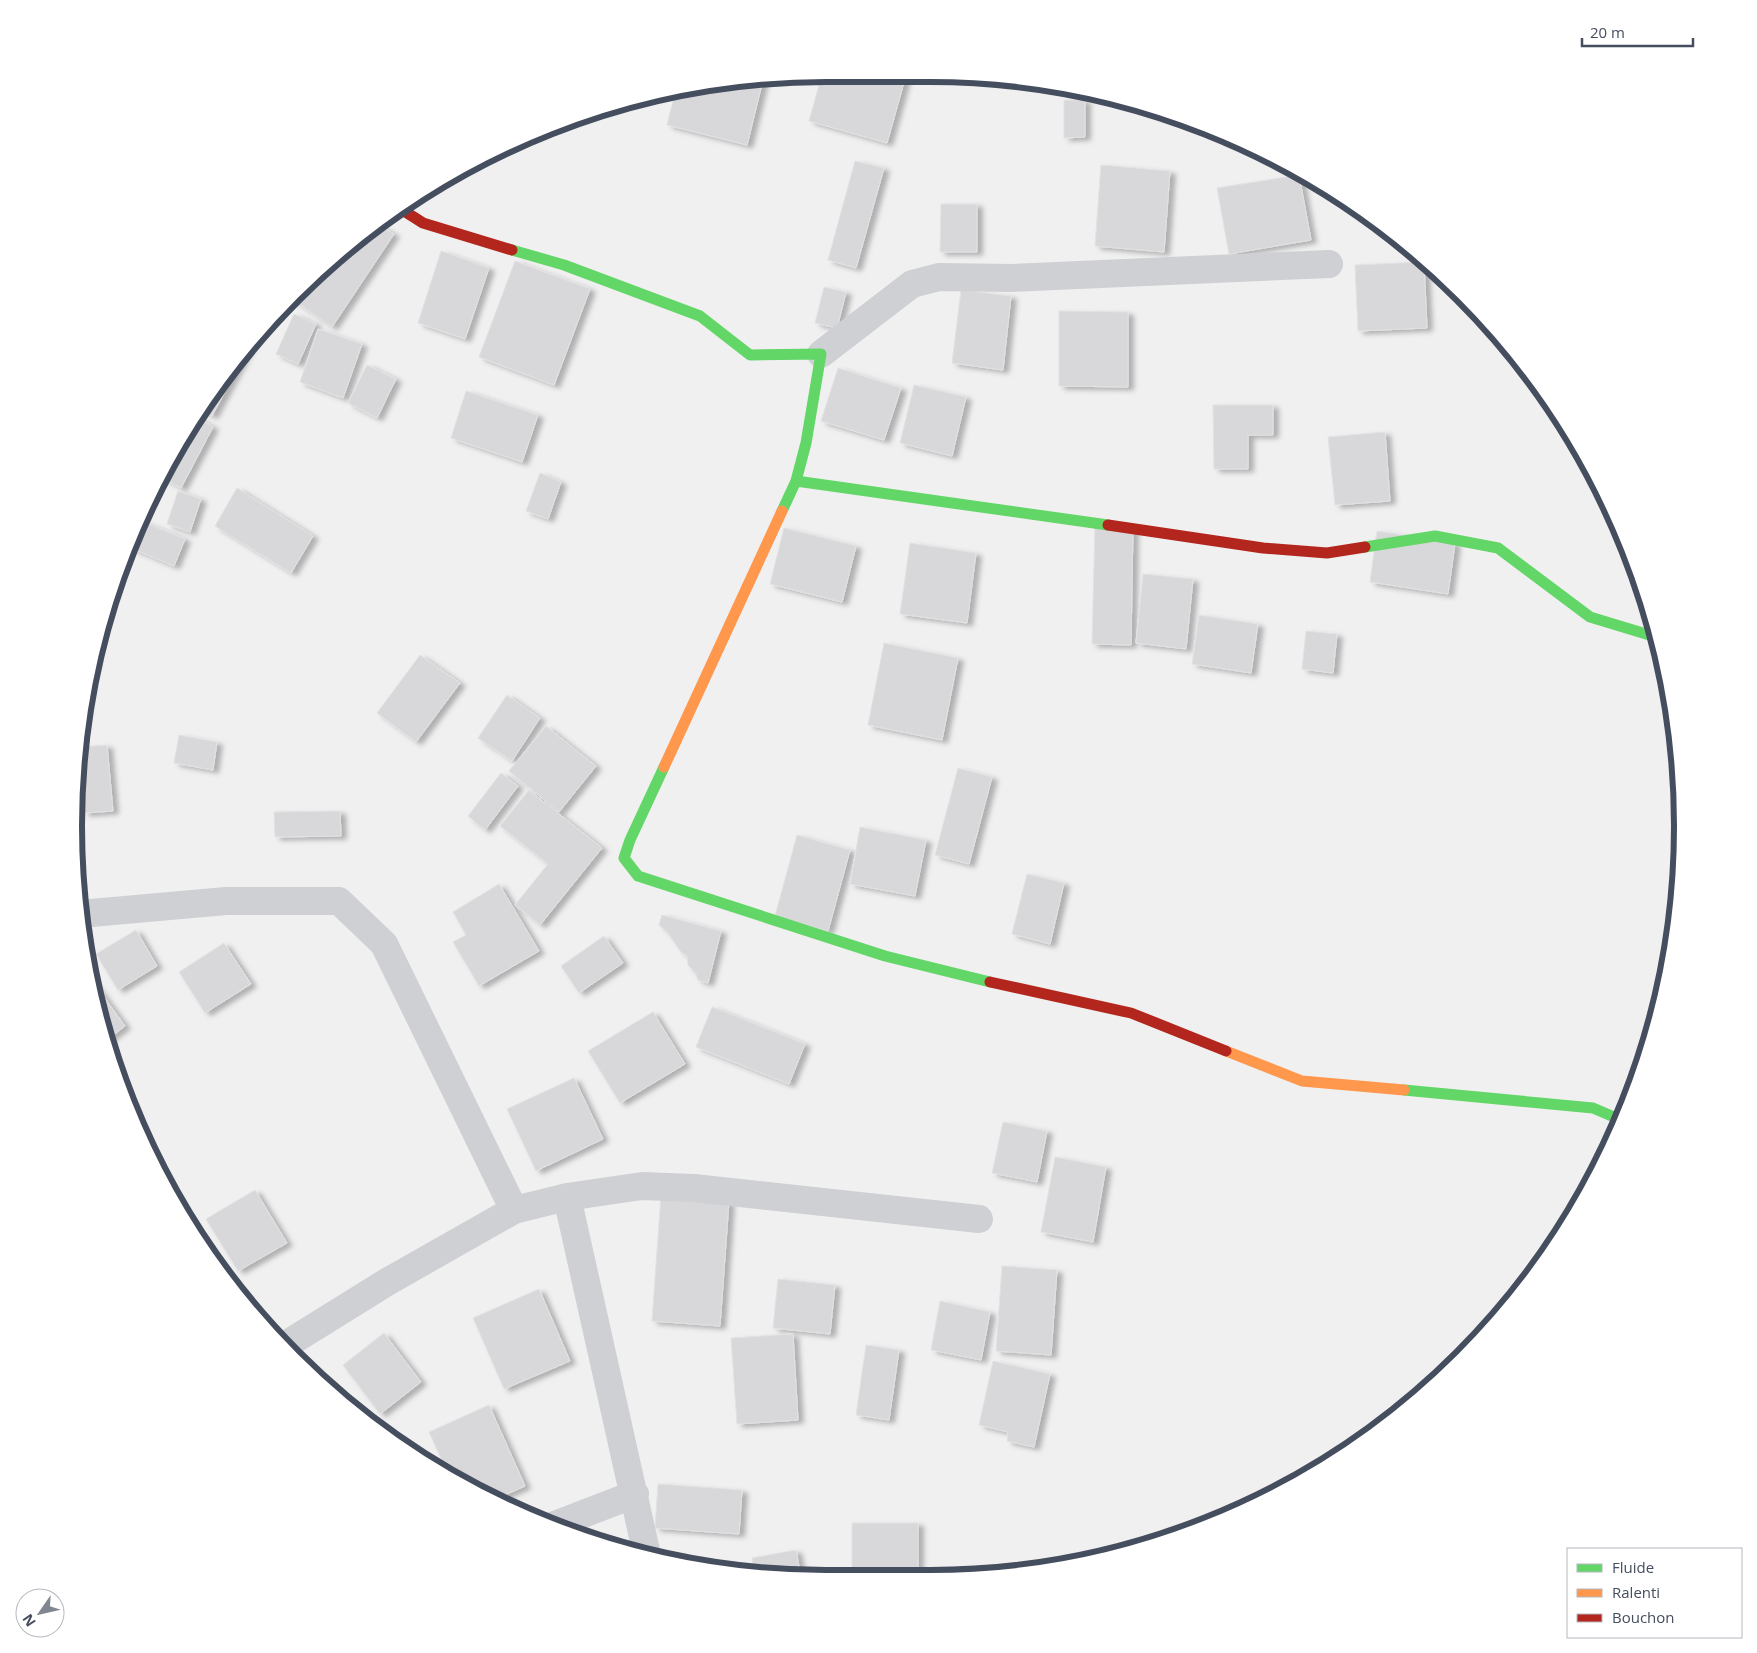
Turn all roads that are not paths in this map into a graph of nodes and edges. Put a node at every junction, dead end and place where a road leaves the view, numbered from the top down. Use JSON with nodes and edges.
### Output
{"nodes":[{"id":1,"x":407,"y":213,"type":"edge"},
{"id":2,"x":1328,"y":264,"type":"dead end"},
{"id":3,"x":821,"y":354,"type":"junction"},
{"id":4,"x":796,"y":482,"type":"junction"},
{"id":5,"x":1649,"y":635,"type":"edge"},
{"id":6,"x":88,"y":913,"type":"edge"},
{"id":7,"x":1615,"y":1117,"type":"edge"},
{"id":8,"x":567,"y":1197,"type":"junction"},
{"id":9,"x":514,"y":1210,"type":"junction"},
{"id":10,"x":978,"y":1219,"type":"dead end"},
{"id":11,"x":290,"y":1342,"type":"edge"},
{"id":12,"x":635,"y":1494,"type":"junction"},
{"id":13,"x":563,"y":1522,"type":"edge"},
{"id":14,"x":646,"y":1548,"type":"edge"}],
"edges":[{"from":1,"to":3,"type":"street"},
{"from":2,"to":3,"type":"street"},
{"from":3,"to":4,"type":"street"},
{"from":4,"to":5,"type":"street"},
{"from":4,"to":7,"type":"street"},
{"from":6,"to":9,"type":"street"},
{"from":8,"to":9,"type":"street"},
{"from":8,"to":10,"type":"street"},
{"from":8,"to":12,"type":"street"},
{"from":9,"to":11,"type":"street"},
{"from":12,"to":13,"type":"street"},
{"from":12,"to":14,"type":"street"}]}
